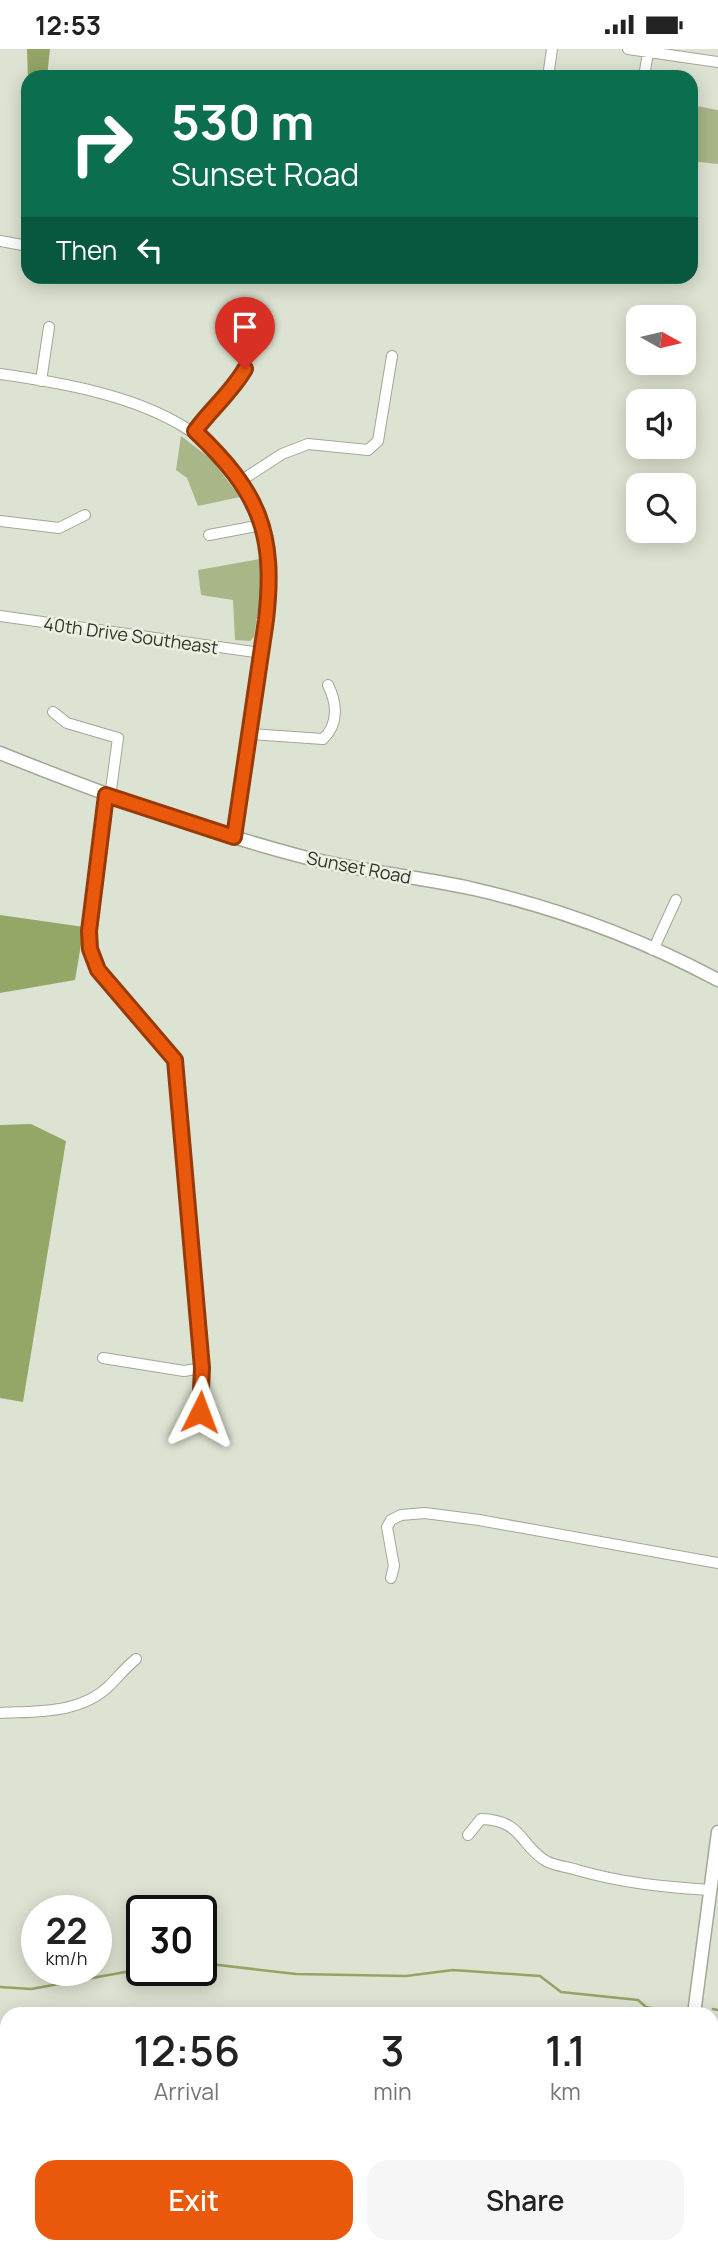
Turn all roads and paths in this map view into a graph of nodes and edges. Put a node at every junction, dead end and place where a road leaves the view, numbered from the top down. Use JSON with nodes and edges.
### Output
{"nodes":[{"id":1,"x":552,"y":49,"type":"edge"},
{"id":2,"x":628,"y":49,"type":"edge"},
{"id":3,"x":648,"y":52,"type":"junction"},
{"id":4,"x":718,"y":62,"type":"edge"},
{"id":5,"x":549,"y":70,"type":"edge"},
{"id":6,"x":645,"y":70,"type":"edge"},
{"id":7,"x":0,"y":241,"type":"edge"},
{"id":8,"x":21,"y":245,"type":"edge"},
{"id":9,"x":49,"y":327,"type":"dead end"},
{"id":10,"x":392,"y":356,"type":"dead end"},
{"id":11,"x":245,"y":369,"type":"dead end"},
{"id":12,"x":0,"y":374,"type":"edge"},
{"id":13,"x":41,"y":381,"type":"junction"},
{"id":14,"x":195,"y":431,"type":"junction"},
{"id":15,"x":242,"y":480,"type":"junction"},
{"id":16,"x":85,"y":515,"type":"dead end"},
{"id":17,"x":0,"y":521,"type":"edge"},
{"id":18,"x":262,"y":525,"type":"junction"},
{"id":19,"x":209,"y":535,"type":"dead end"},
{"id":20,"x":0,"y":616,"type":"edge"},
{"id":21,"x":261,"y":653,"type":"junction"},
{"id":22,"x":328,"y":685,"type":"dead end"},
{"id":23,"x":53,"y":712,"type":"dead end"},
{"id":24,"x":250,"y":734,"type":"junction"},
{"id":25,"x":0,"y":753,"type":"edge"},
{"id":26,"x":108,"y":796,"type":"junction"},
{"id":27,"x":234,"y":837,"type":"junction"},
{"id":28,"x":676,"y":900,"type":"dead end"},
{"id":29,"x":653,"y":950,"type":"junction"},
{"id":30,"x":718,"y":980,"type":"edge"},
{"id":31,"x":103,"y":1358,"type":"dead end"},
{"id":32,"x":202,"y":1368,"type":"junction"},
{"id":33,"x":200,"y":1412,"type":"dead end"},
{"id":34,"x":718,"y":1563,"type":"edge"},
{"id":35,"x":391,"y":1578,"type":"dead end"},
{"id":36,"x":136,"y":1659,"type":"dead end"},
{"id":37,"x":0,"y":1713,"type":"edge"},
{"id":38,"x":718,"y":1832,"type":"edge"},
{"id":39,"x":468,"y":1835,"type":"dead end"},
{"id":40,"x":710,"y":1890,"type":"junction"},
{"id":41,"x":695,"y":2007,"type":"edge"}],
"edges":[{"from":1,"to":5,"type":"street"},
{"from":2,"to":3,"type":"street"},
{"from":3,"to":4,"type":"street"},
{"from":3,"to":6,"type":"street"},
{"from":7,"to":8,"type":"street"},
{"from":9,"to":13,"type":"street"},
{"from":10,"to":15,"type":"street"},
{"from":11,"to":14,"type":"street"},
{"from":12,"to":13,"type":"street"},
{"from":13,"to":14,"type":"street"},
{"from":14,"to":15,"type":"street"},
{"from":15,"to":18,"type":"street"},
{"from":16,"to":17,"type":"street"},
{"from":18,"to":19,"type":"street"},
{"from":18,"to":21,"type":"street"},
{"from":20,"to":21,"type":"street","name":"40th Drive Southeast"},
{"from":21,"to":24,"type":"street"},
{"from":22,"to":24,"type":"street"},
{"from":23,"to":26,"type":"street"},
{"from":24,"to":27,"type":"street"},
{"from":25,"to":26,"type":"street","name":"Sunset Road"},
{"from":26,"to":27,"type":"street","name":"Sunset Road"},
{"from":26,"to":32,"type":"street"},
{"from":27,"to":29,"type":"street","name":"Sunset Road"},
{"from":28,"to":29,"type":"street"},
{"from":29,"to":30,"type":"street","name":"Sunset Road"},
{"from":31,"to":32,"type":"street"},
{"from":32,"to":33,"type":"street"},
{"from":34,"to":35,"type":"street"},
{"from":36,"to":37,"type":"street"},
{"from":38,"to":40,"type":"street"},
{"from":39,"to":40,"type":"street"},
{"from":40,"to":41,"type":"street"}]}
